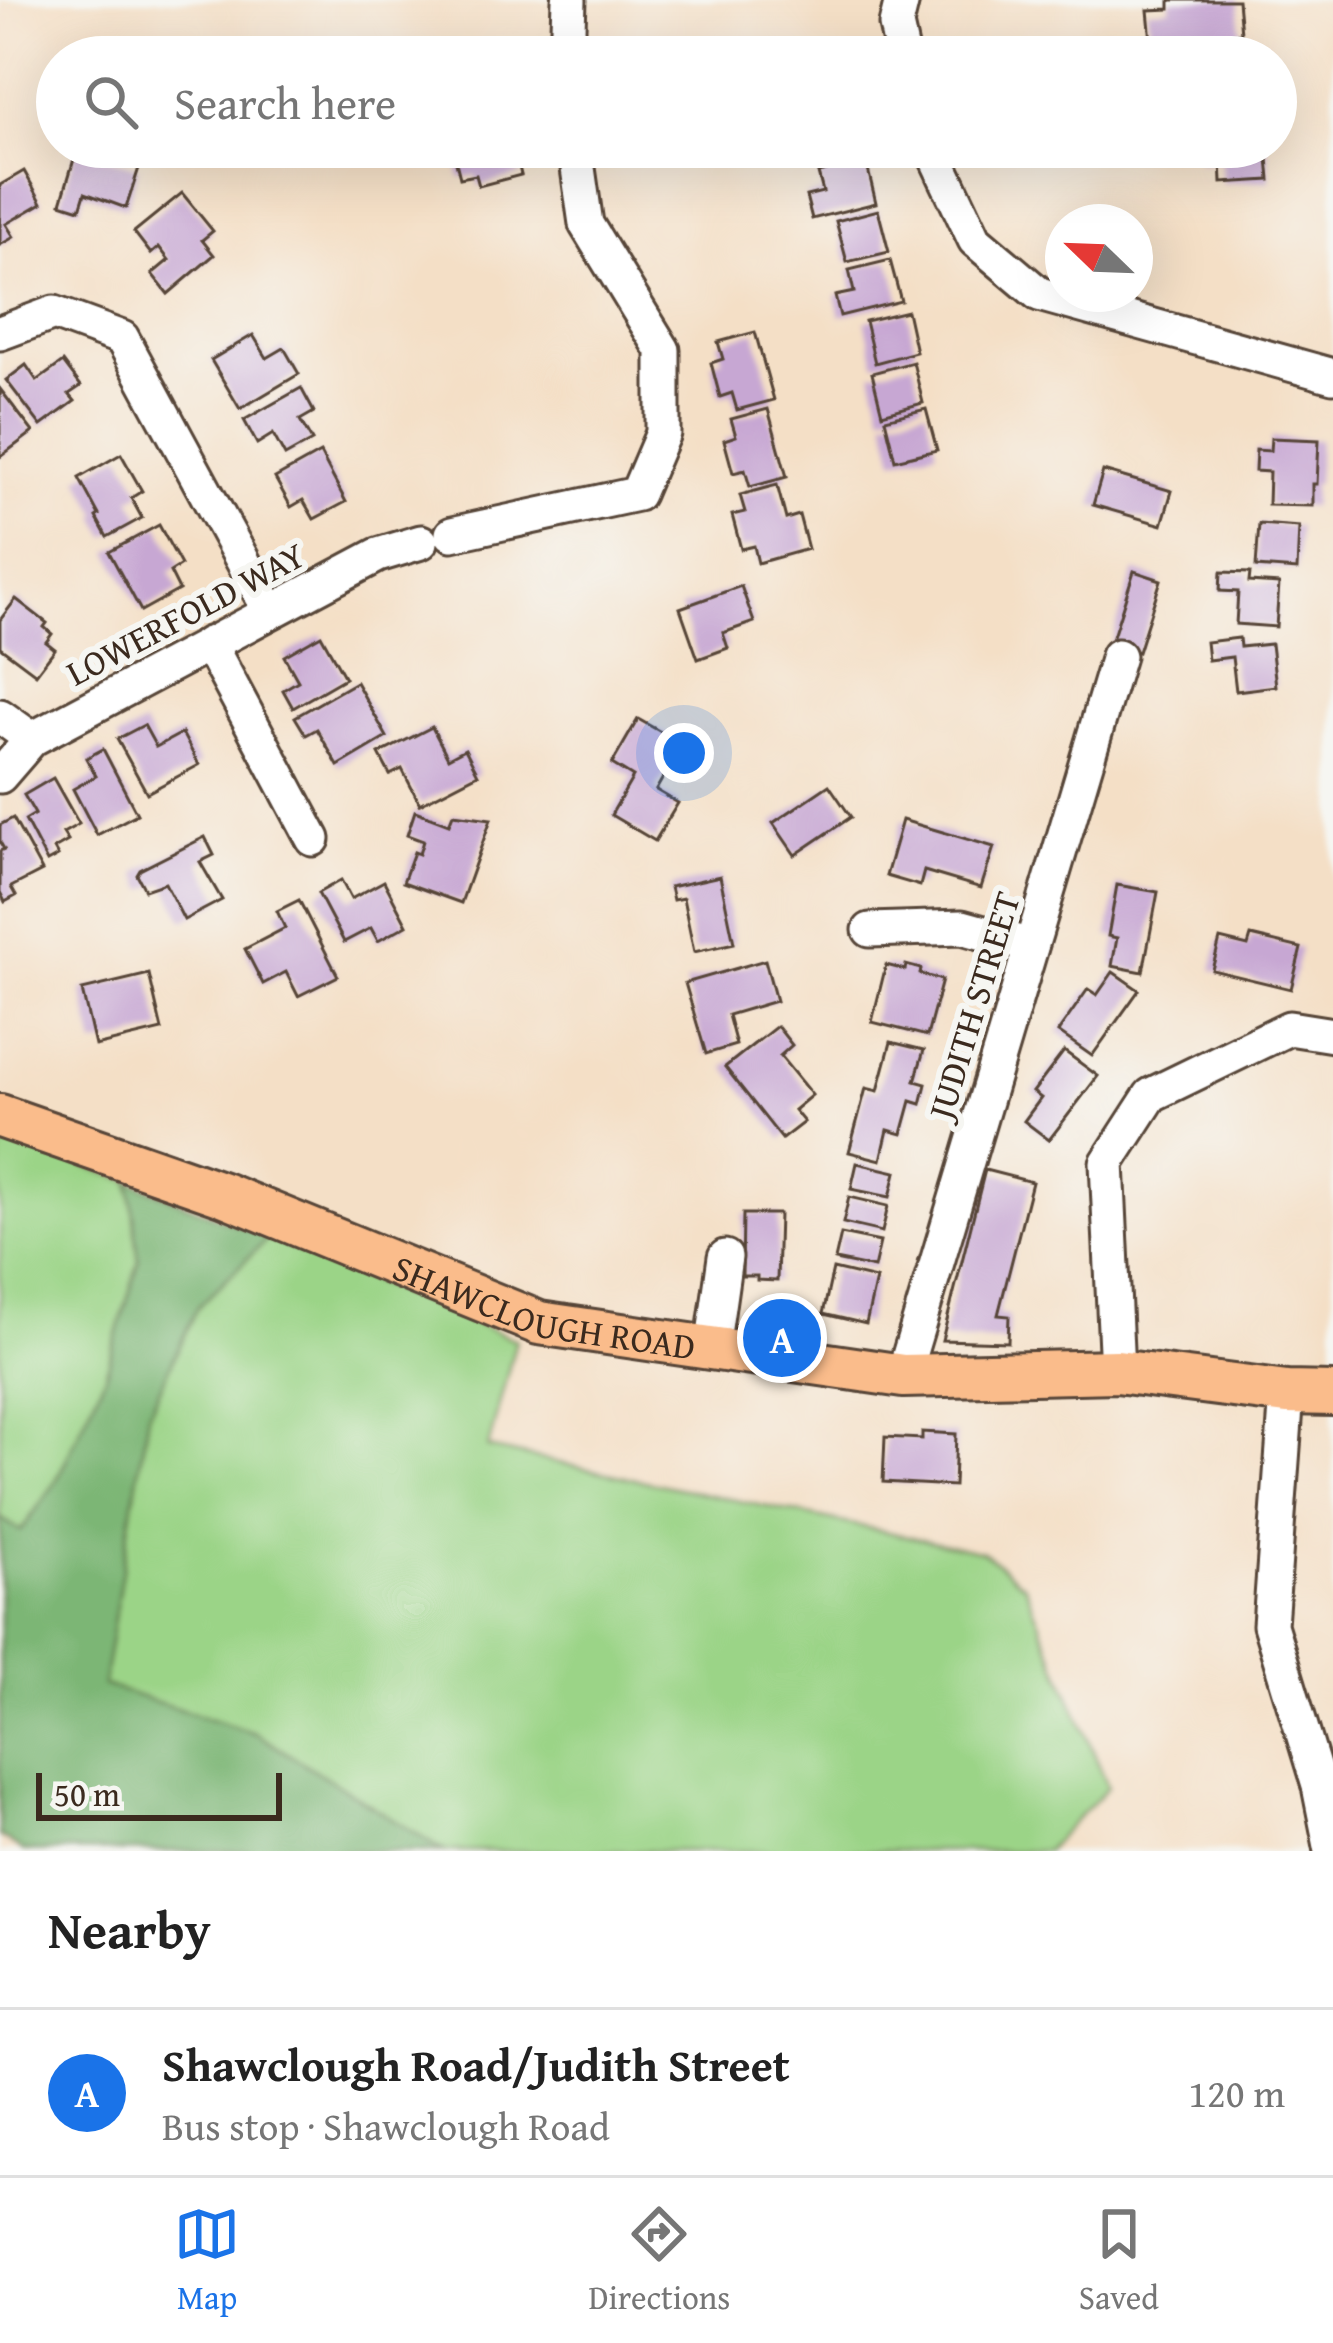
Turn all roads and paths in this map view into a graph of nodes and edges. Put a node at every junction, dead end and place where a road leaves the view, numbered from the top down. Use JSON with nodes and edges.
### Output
{"nodes":[{"id":1,"x":568,"y":0,"type":"edge"},
{"id":2,"x":902,"y":0,"type":"edge"},
{"id":3,"x":567,"y":36,"type":"edge"},
{"id":4,"x":898,"y":36,"type":"edge"},
{"id":5,"x":578,"y":168,"type":"edge"},
{"id":6,"x":941,"y":168,"type":"edge"},
{"id":7,"x":0,"y":332,"type":"edge"},
{"id":8,"x":1333,"y":376,"type":"edge"},
{"id":9,"x":270,"y":611,"type":"junction"},
{"id":10,"x":209,"y":644,"type":"junction"},
{"id":11,"x":1118,"y":656,"type":"dead end"},
{"id":12,"x":0,"y":716,"type":"edge"},
{"id":13,"x":32,"y":739,"type":"junction"},
{"id":14,"x":0,"y":776,"type":"edge"},
{"id":15,"x":314,"y":839,"type":"dead end"},
{"id":16,"x":870,"y":930,"type":"dead end"},
{"id":17,"x":1031,"y":946,"type":"junction"},
{"id":18,"x":1333,"y":1035,"type":"edge"},
{"id":19,"x":0,"y":1116,"type":"edge"},
{"id":20,"x":725,"y":1257,"type":"dead end"},
{"id":21,"x":712,"y":1348,"type":"junction"},
{"id":22,"x":1117,"y":1371,"type":"junction"},
{"id":23,"x":903,"y":1376,"type":"junction"},
{"id":24,"x":1287,"y":1393,"type":"junction"},
{"id":25,"x":1333,"y":1394,"type":"edge"},
{"id":26,"x":1326,"y":1784,"type":"edge"},
{"id":27,"x":1332,"y":1851,"type":"edge"}],
"edges":[{"from":1,"to":3,"type":"street"},
{"from":2,"to":4,"type":"street"},
{"from":5,"to":9,"type":"street","name":"LOWERFOLD WAY"},
{"from":6,"to":8,"type":"street"},
{"from":7,"to":9,"type":"street"},
{"from":9,"to":10,"type":"street","name":"LOWERFOLD WAY"},
{"from":10,"to":13,"type":"street","name":"LOWERFOLD WAY"},
{"from":10,"to":15,"type":"street"},
{"from":11,"to":17,"type":"street","name":"JUDITH STREET"},
{"from":12,"to":13,"type":"street"},
{"from":13,"to":14,"type":"street","name":"LOWERFOLD WAY"},
{"from":16,"to":17,"type":"street"},
{"from":17,"to":23,"type":"street","name":"JUDITH STREET"},
{"from":18,"to":22,"type":"street"},
{"from":19,"to":21,"type":"main road","name":"SHAWCLOUGH ROAD"},
{"from":20,"to":21,"type":"street"},
{"from":21,"to":23,"type":"main road","name":"SHAWCLOUGH ROAD"},
{"from":22,"to":23,"type":"main road","name":"SHAWCLOUGH ROAD"},
{"from":22,"to":24,"type":"main road","name":"SHAWCLOUGH ROAD"},
{"from":24,"to":25,"type":"main road","name":"SHAWCLOUGH ROAD"},
{"from":24,"to":26,"type":"street"},
{"from":26,"to":27,"type":"street"}]}
